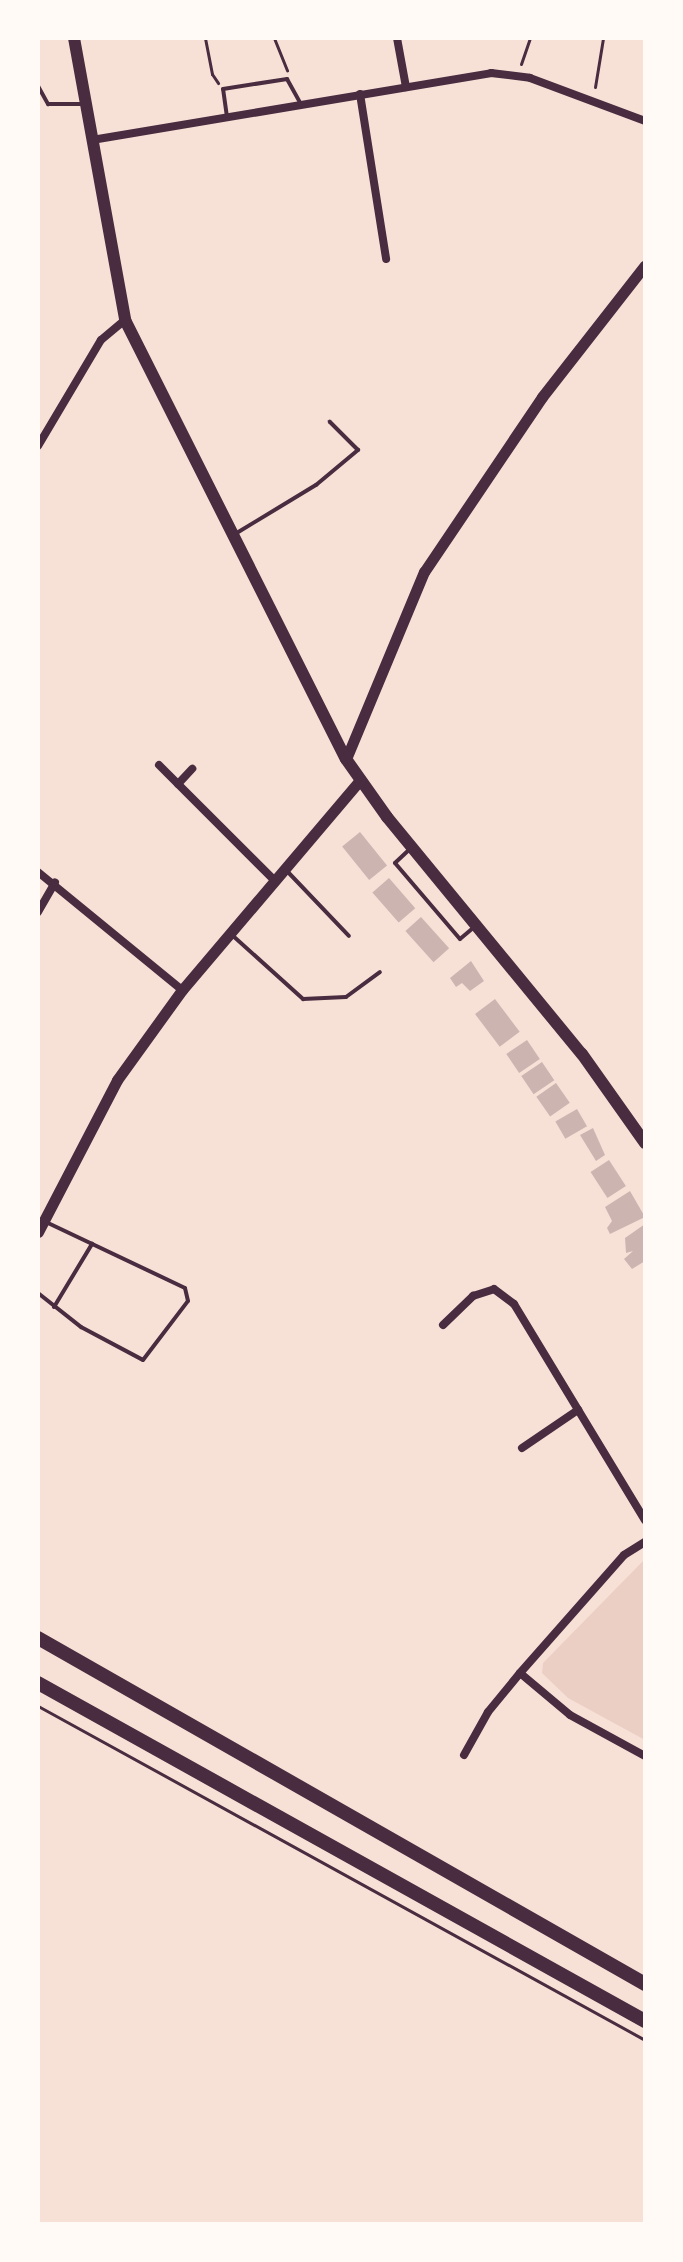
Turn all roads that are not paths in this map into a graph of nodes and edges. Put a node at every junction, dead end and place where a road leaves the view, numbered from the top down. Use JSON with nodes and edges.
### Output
{"nodes":[{"id":1,"x":74,"y":38,"type":"edge"},
{"id":2,"x":397,"y":38,"type":"edge"},
{"id":3,"x":38,"y":86,"type":"edge"},
{"id":4,"x":406,"y":87,"type":"junction"},
{"id":5,"x":360,"y":94,"type":"junction"},
{"id":6,"x":85,"y":104,"type":"junction"},
{"id":7,"x":301,"y":104,"type":"junction"},
{"id":8,"x":227,"y":117,"type":"junction"},
{"id":9,"x":645,"y":121,"type":"edge"},
{"id":10,"x":92,"y":140,"type":"junction"},
{"id":11,"x":386,"y":259,"type":"dead end"},
{"id":12,"x":645,"y":265,"type":"edge"},
{"id":13,"x":125,"y":320,"type":"junction"},
{"id":14,"x":330,"y":422,"type":"dead end"},
{"id":15,"x":38,"y":445,"type":"edge"},
{"id":16,"x":233,"y":535,"type":"junction"},
{"id":17,"x":346,"y":759,"type":"junction"},
{"id":18,"x":159,"y":765,"type":"dead end"},
{"id":19,"x":192,"y":769,"type":"dead end"},
{"id":20,"x":359,"y":781,"type":"junction"},
{"id":21,"x":178,"y":784,"type":"junction"},
{"id":22,"x":412,"y":846,"type":"junction"},
{"id":23,"x":286,"y":870,"type":"junction"},
{"id":24,"x":38,"y":872,"type":"edge"},
{"id":25,"x":276,"y":882,"type":"junction"},
{"id":26,"x":55,"y":883,"type":"junction"},
{"id":27,"x":38,"y":912,"type":"edge"},
{"id":28,"x":477,"y":924,"type":"junction"},
{"id":29,"x":231,"y":933,"type":"junction"},
{"id":30,"x":349,"y":936,"type":"dead end"},
{"id":31,"x":380,"y":972,"type":"dead end"},
{"id":32,"x":182,"y":990,"type":"junction"},
{"id":33,"x":645,"y":1143,"type":"edge"},
{"id":34,"x":41,"y":1227,"type":"edge"},
{"id":35,"x":92,"y":1244,"type":"junction"},
{"id":36,"x":38,"y":1293,"type":"edge"},
{"id":37,"x":54,"y":1307,"type":"junction"},
{"id":38,"x":443,"y":1325,"type":"dead end"},
{"id":39,"x":578,"y":1410,"type":"junction"},
{"id":40,"x":522,"y":1448,"type":"dead end"},
{"id":41,"x":645,"y":1520,"type":"edge"},
{"id":42,"x":645,"y":1542,"type":"edge"},
{"id":43,"x":38,"y":1638,"type":"edge"},
{"id":44,"x":520,"y":1673,"type":"junction"},
{"id":45,"x":38,"y":1683,"type":"edge"},
{"id":46,"x":464,"y":1755,"type":"dead end"},
{"id":47,"x":645,"y":1756,"type":"edge"},
{"id":48,"x":645,"y":1984,"type":"edge"},
{"id":49,"x":645,"y":2021,"type":"edge"}],
"edges":[{"from":1,"to":6,"type":"main road"},
{"from":2,"to":4,"type":"street"},
{"from":3,"to":6,"type":"lane"},
{"from":4,"to":5,"type":"street"},
{"from":4,"to":9,"type":"street"},
{"from":5,"to":7,"type":"street"},
{"from":5,"to":11,"type":"street"},
{"from":6,"to":10,"type":"main road"},
{"from":7,"to":8,"type":"street"},
{"from":7,"to":8,"type":"lane"},
{"from":8,"to":10,"type":"street"},
{"from":10,"to":13,"type":"main road"},
{"from":12,"to":17,"type":"street"},
{"from":13,"to":15,"type":"street"},
{"from":13,"to":16,"type":"main road"},
{"from":14,"to":16,"type":"lane"},
{"from":16,"to":17,"type":"main road"},
{"from":17,"to":20,"type":"main road"},
{"from":18,"to":21,"type":"street"},
{"from":19,"to":21,"type":"street"},
{"from":20,"to":22,"type":"main road"},
{"from":20,"to":23,"type":"street"},
{"from":21,"to":25,"type":"street"},
{"from":22,"to":28,"type":"main road"},
{"from":22,"to":28,"type":"lane"},
{"from":23,"to":25,"type":"street"},
{"from":23,"to":30,"type":"lane"},
{"from":24,"to":26,"type":"street"},
{"from":25,"to":29,"type":"street"},
{"from":26,"to":27,"type":"street"},
{"from":26,"to":32,"type":"street"},
{"from":28,"to":33,"type":"main road"},
{"from":29,"to":31,"type":"lane"},
{"from":29,"to":32,"type":"street"},
{"from":32,"to":34,"type":"street"},
{"from":34,"to":35,"type":"lane"},
{"from":35,"to":37,"type":"lane"},
{"from":35,"to":37,"type":"lane"},
{"from":36,"to":37,"type":"lane"},
{"from":38,"to":39,"type":"street"},
{"from":39,"to":40,"type":"street"},
{"from":39,"to":41,"type":"street"},
{"from":42,"to":44,"type":"street"},
{"from":43,"to":48,"type":"highway"},
{"from":44,"to":46,"type":"street"},
{"from":44,"to":47,"type":"street"},
{"from":45,"to":49,"type":"highway"}]}
